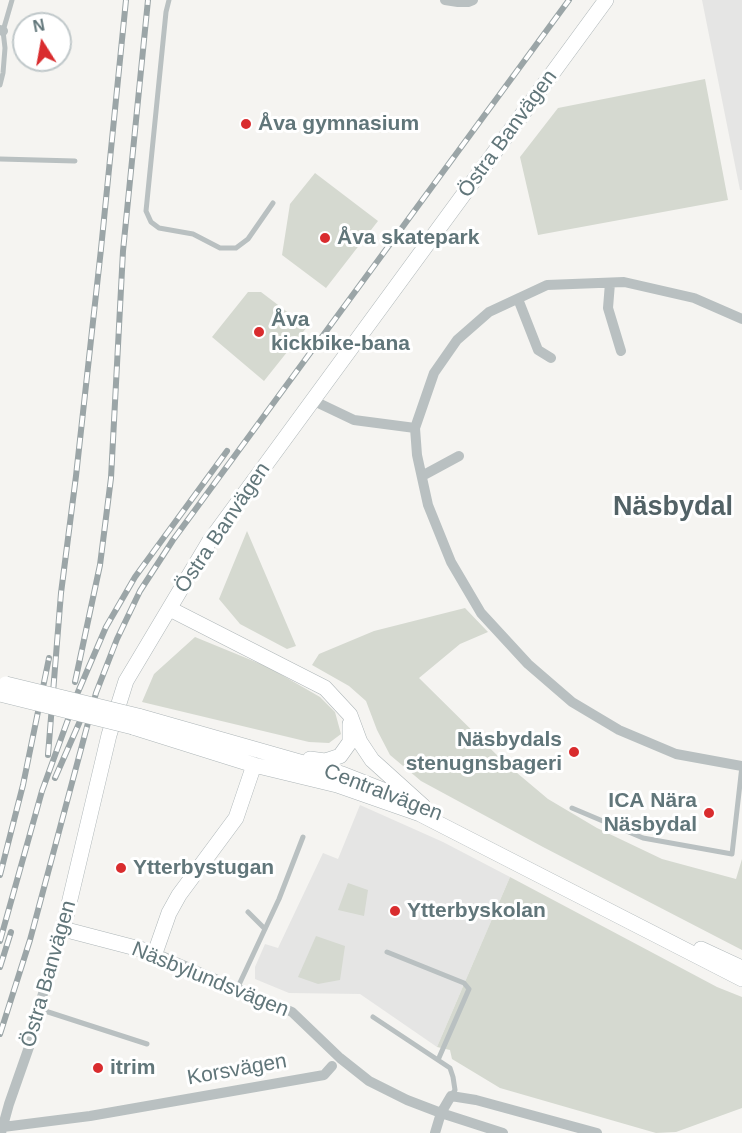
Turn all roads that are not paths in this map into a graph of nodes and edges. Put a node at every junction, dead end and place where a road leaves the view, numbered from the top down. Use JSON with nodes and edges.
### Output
{"nodes":[{"id":1,"x":12,"y":0,"type":"edge"},
{"id":2,"x":169,"y":0,"type":"edge"},
{"id":3,"x":445,"y":0,"type":"edge"},
{"id":4,"x":473,"y":0,"type":"edge"},
{"id":5,"x":606,"y":0,"type":"edge"},
{"id":6,"x":2,"y":30,"type":"edge"},
{"id":7,"x":0,"y":85,"type":"edge"},
{"id":8,"x":0,"y":159,"type":"edge"},
{"id":9,"x":75,"y":161,"type":"dead end"},
{"id":10,"x":273,"y":203,"type":"dead end"},
{"id":11,"x":610,"y":283,"type":"junction"},
{"id":12,"x":518,"y":298,"type":"junction"},
{"id":13,"x":742,"y":319,"type":"edge"},
{"id":14,"x":621,"y":351,"type":"dead end"},
{"id":15,"x":551,"y":358,"type":"dead end"},
{"id":16,"x":312,"y":400,"type":"junction"},
{"id":17,"x":415,"y":428,"type":"junction"},
{"id":18,"x":459,"y":456,"type":"dead end"},
{"id":19,"x":422,"y":477,"type":"junction"},
{"id":20,"x":170,"y":609,"type":"junction"},
{"id":21,"x":2,"y":689,"type":"edge"},
{"id":22,"x":350,"y":715,"type":"junction"},
{"id":23,"x":258,"y":759,"type":"junction"},
{"id":24,"x":742,"y":766,"type":"edge"},
{"id":25,"x":423,"y":806,"type":"junction"},
{"id":26,"x":572,"y":808,"type":"dead end"},
{"id":27,"x":303,"y":837,"type":"dead end"},
{"id":28,"x":248,"y":912,"type":"dead end"},
{"id":29,"x":63,"y":929,"type":"junction"},
{"id":30,"x":265,"y":930,"type":"junction"},
{"id":31,"x":387,"y":952,"type":"dead end"},
{"id":32,"x":155,"y":953,"type":"junction"},
{"id":33,"x":742,"y":968,"type":"edge"},
{"id":34,"x":742,"y":979,"type":"edge"},
{"id":35,"x":237,"y":989,"type":"junction"},
{"id":36,"x":42,"y":1010,"type":"junction"},
{"id":37,"x":373,"y":1017,"type":"dead end"},
{"id":38,"x":147,"y":1044,"type":"dead end"},
{"id":39,"x":438,"y":1060,"type":"junction"},
{"id":40,"x":332,"y":1066,"type":"dead end"},
{"id":41,"x":451,"y":1096,"type":"junction"},
{"id":42,"x":441,"y":1113,"type":"junction"},
{"id":43,"x":2,"y":1130,"type":"edge"},
{"id":44,"x":435,"y":1133,"type":"edge"},
{"id":45,"x":503,"y":1133,"type":"edge"},
{"id":46,"x":597,"y":1133,"type":"edge"}],
"edges":[{"from":1,"to":6,"type":"lane"},
{"from":2,"to":10,"type":"lane"},
{"from":3,"to":4,"type":"street"},
{"from":5,"to":16,"type":"street","name":"Östra Banvägen"},
{"from":6,"to":7,"type":"lane"},
{"from":8,"to":9,"type":"lane"},
{"from":11,"to":12,"type":"street"},
{"from":11,"to":13,"type":"street"},
{"from":11,"to":14,"type":"street"},
{"from":12,"to":15,"type":"street"},
{"from":12,"to":17,"type":"street"},
{"from":16,"to":17,"type":"street"},
{"from":16,"to":20,"type":"street","name":"Östra Banvägen"},
{"from":17,"to":19,"type":"street"},
{"from":18,"to":19,"type":"street"},
{"from":19,"to":24,"type":"street"},
{"from":20,"to":22,"type":"street"},
{"from":20,"to":29,"type":"street","name":"Östra Banvägen"},
{"from":21,"to":23,"type":"street","name":"Centralvägen","bridge":true},
{"from":22,"to":23,"type":"street"},
{"from":22,"to":25,"type":"street"},
{"from":23,"to":25,"type":"street","name":"Centralvägen"},
{"from":23,"to":32,"type":"street"},
{"from":23,"to":34,"type":"street","name":"Centralvägen"},
{"from":24,"to":26,"type":"lane"},
{"from":25,"to":33,"type":"street","name":"Centralvägen"},
{"from":27,"to":30,"type":"lane"},
{"from":28,"to":30,"type":"lane"},
{"from":29,"to":32,"type":"street","name":"Näsbylundsvägen"},
{"from":29,"to":36,"type":"street","name":"Östra Banvägen"},
{"from":30,"to":35,"type":"lane"},
{"from":31,"to":39,"type":"lane"},
{"from":32,"to":35,"type":"street","name":"Näsbylundsvägen"},
{"from":35,"to":42,"type":"street","name":"Näsbylundsvägen"},
{"from":36,"to":38,"type":"lane"},
{"from":36,"to":43,"type":"street","name":"Östra Banvägen"},
{"from":37,"to":39,"type":"lane"},
{"from":39,"to":41,"type":"lane"},
{"from":40,"to":43,"type":"street","name":"Korsvägen"},
{"from":41,"to":42,"type":"street"},
{"from":41,"to":46,"type":"street"},
{"from":42,"to":44,"type":"street"},
{"from":42,"to":45,"type":"street","name":"Näsbylundsvägen"}]}
